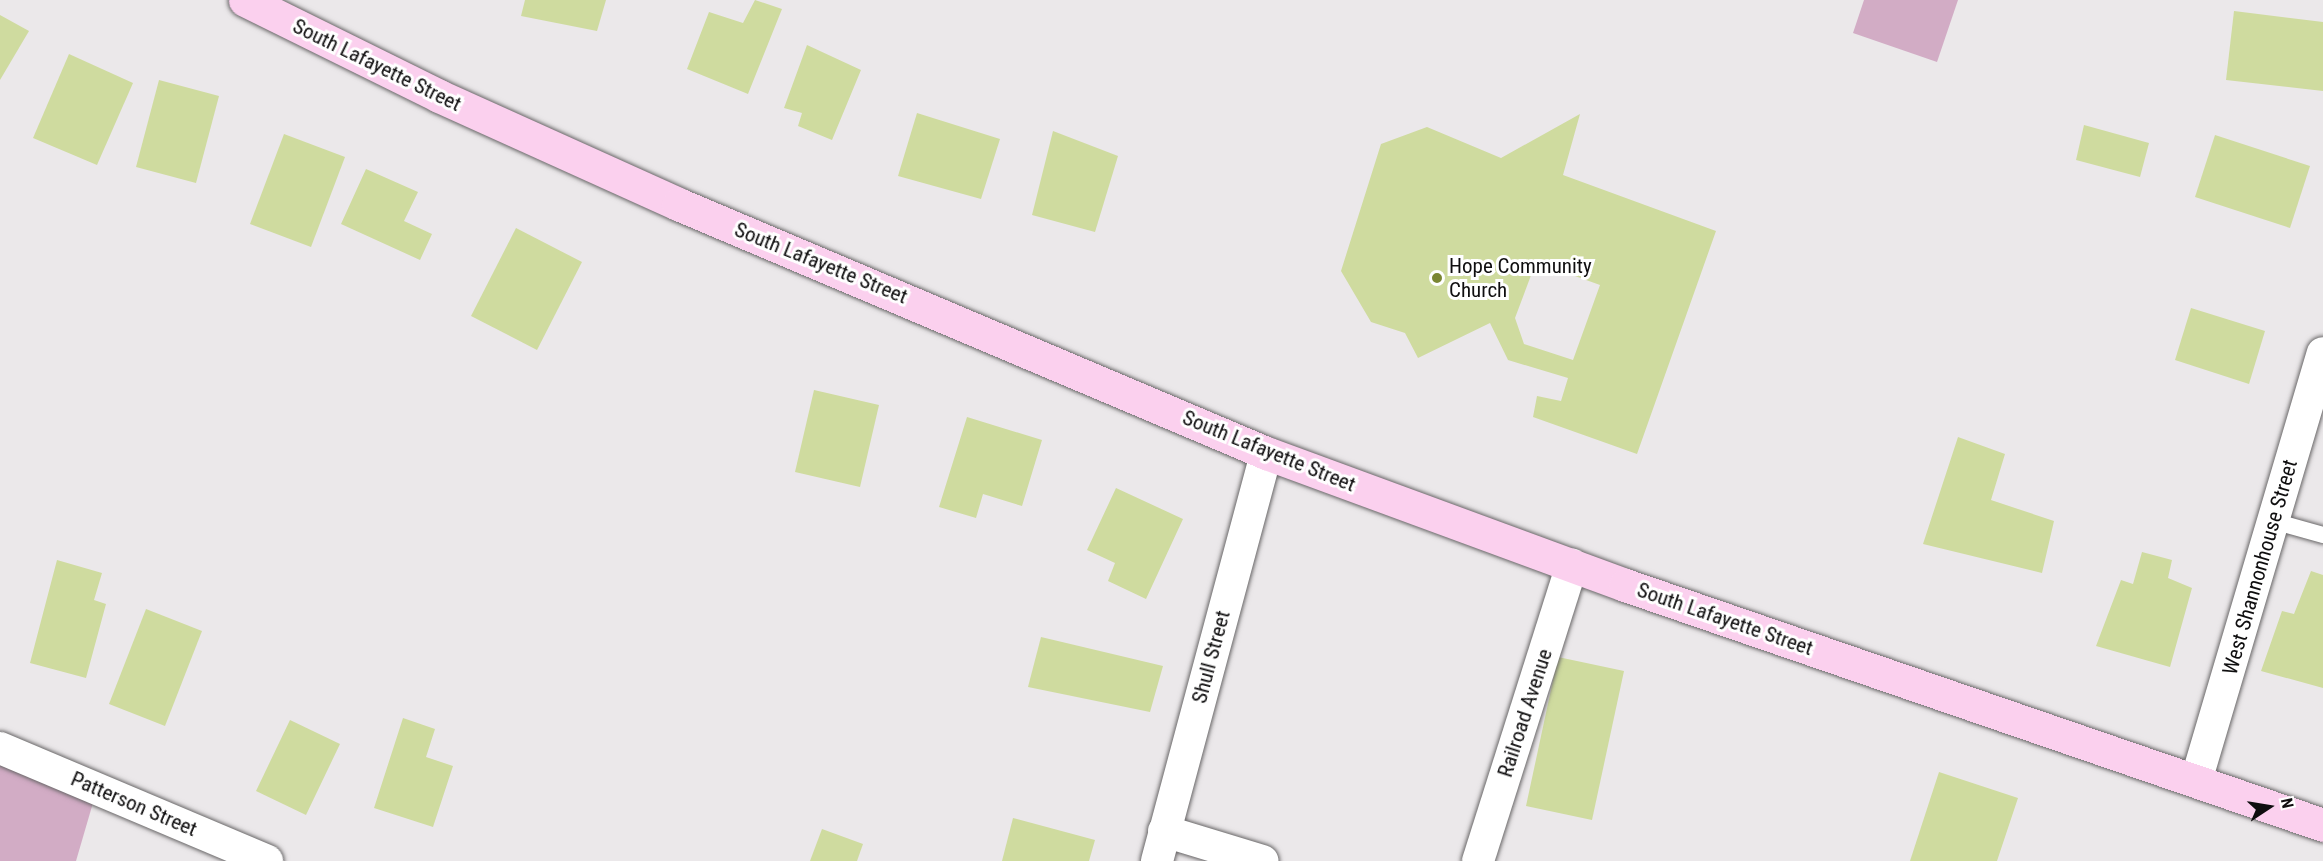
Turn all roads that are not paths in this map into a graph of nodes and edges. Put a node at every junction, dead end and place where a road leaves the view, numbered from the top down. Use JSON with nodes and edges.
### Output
{"nodes":[{"id":1,"x":245,"y":0,"type":"edge"},
{"id":2,"x":2323,"y":353,"type":"edge"},
{"id":3,"x":1266,"y":453,"type":"junction"},
{"id":4,"x":2273,"y":521,"type":"junction"},
{"id":5,"x":2323,"y":536,"type":"edge"},
{"id":6,"x":1572,"y":565,"type":"junction"},
{"id":7,"x":0,"y":748,"type":"edge"},
{"id":8,"x":2196,"y":781,"type":"junction"},
{"id":9,"x":2323,"y":825,"type":"edge"},
{"id":10,"x":1164,"y":831,"type":"junction"},
{"id":11,"x":267,"y":861,"type":"edge"},
{"id":12,"x":1156,"y":861,"type":"edge"},
{"id":13,"x":1263,"y":861,"type":"edge"},
{"id":14,"x":1478,"y":861,"type":"edge"}],
"edges":[{"from":1,"to":3,"type":"main road","name":"South Lafayette Street"},
{"from":2,"to":4,"type":"street","name":"West Shannonhouse Street"},
{"from":3,"to":6,"type":"main road","name":"South Lafayette Street"},
{"from":3,"to":10,"type":"street","name":"Shull Street"},
{"from":4,"to":5,"type":"lane"},
{"from":4,"to":8,"type":"street","name":"West Shannonhouse Street"},
{"from":6,"to":8,"type":"main road","name":"South Lafayette Street"},
{"from":6,"to":14,"type":"street","name":"Railroad Avenue"},
{"from":7,"to":11,"type":"street","name":"Patterson Street"},
{"from":8,"to":9,"type":"main road","name":"South Lafayette Street"},
{"from":10,"to":12,"type":"street","name":"Shull Street"},
{"from":10,"to":13,"type":"street"}]}
